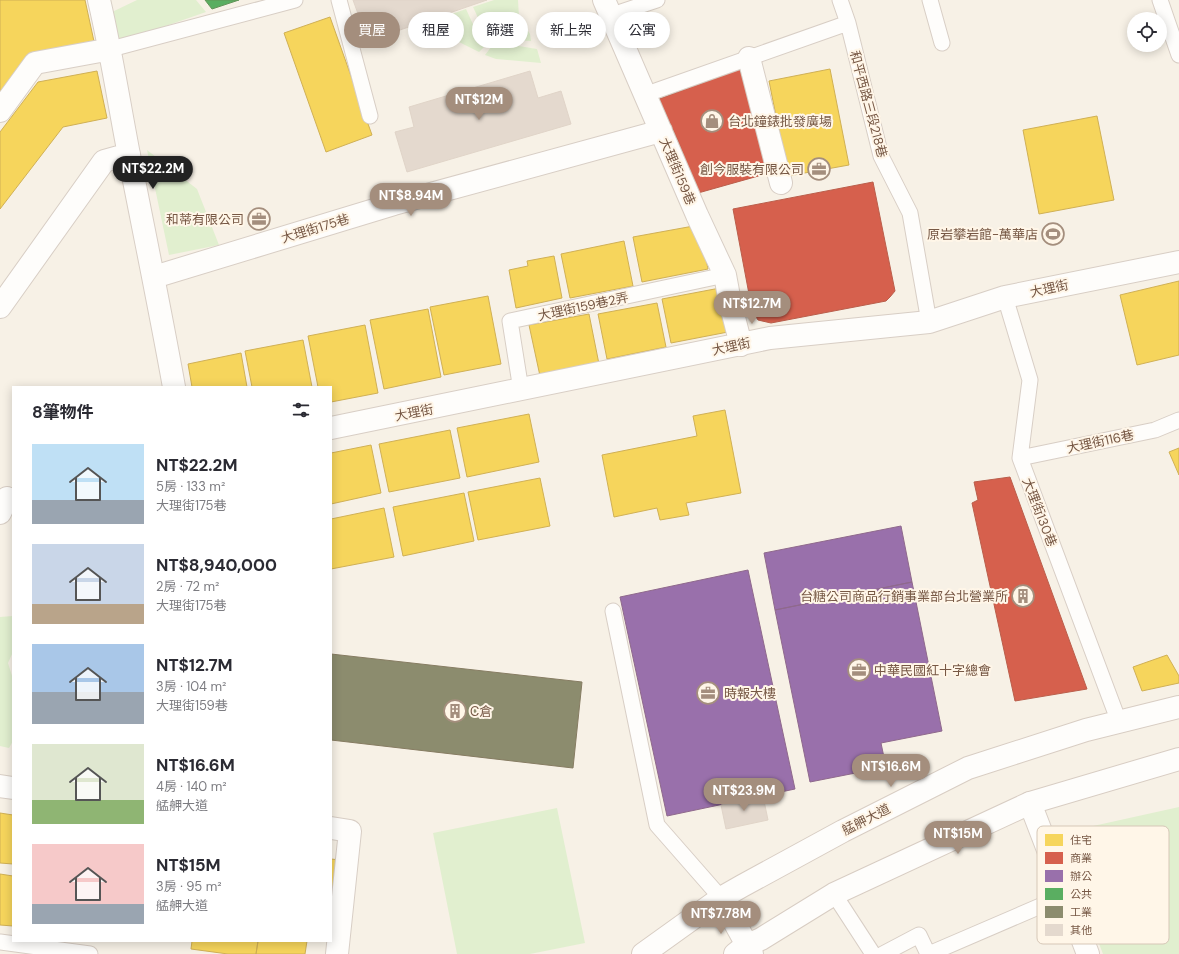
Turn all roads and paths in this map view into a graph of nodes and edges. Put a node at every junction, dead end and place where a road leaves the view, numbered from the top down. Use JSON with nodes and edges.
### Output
{"nodes":[{"id":1,"x":99,"y":0,"type":"edge"},
{"id":2,"x":295,"y":0,"type":"edge"},
{"id":3,"x":339,"y":0,"type":"edge"},
{"id":4,"x":657,"y":0,"type":"edge"},
{"id":5,"x":840,"y":0,"type":"edge"},
{"id":6,"x":930,"y":0,"type":"edge"},
{"id":7,"x":1160,"y":0,"type":"edge"},
{"id":8,"x":272,"y":4,"type":"edge"},
{"id":9,"x":607,"y":8,"type":"edge"},
{"id":10,"x":848,"y":23,"type":"junction"},
{"id":11,"x":942,"y":43,"type":"dead end"},
{"id":12,"x":111,"y":49,"type":"junction"},
{"id":13,"x":1179,"y":55,"type":"edge"},
{"id":14,"x":749,"y":58,"type":"junction"},
{"id":15,"x":644,"y":95,"type":"junction"},
{"id":16,"x":0,"y":111,"type":"edge"},
{"id":17,"x":370,"y":116,"type":"dead end"},
{"id":18,"x":661,"y":131,"type":"junction"},
{"id":19,"x":129,"y":154,"type":"junction"},
{"id":20,"x":781,"y":183,"type":"dead end"},
{"id":21,"x":1179,"y":262,"type":"edge"},
{"id":22,"x":725,"y":275,"type":"junction"},
{"id":23,"x":154,"y":277,"type":"junction"},
{"id":24,"x":1005,"y":297,"type":"junction"},
{"id":25,"x":0,"y":307,"type":"edge"},
{"id":26,"x":929,"y":322,"type":"junction"},
{"id":27,"x":741,"y":345,"type":"junction"},
{"id":28,"x":174,"y":386,"type":"edge"},
{"id":29,"x":521,"y":390,"type":"junction"},
{"id":30,"x":1179,"y":420,"type":"edge"},
{"id":31,"x":332,"y":428,"type":"edge"},
{"id":32,"x":1020,"y":458,"type":"junction"},
{"id":33,"x":613,"y":611,"type":"dead end"},
{"id":34,"x":1179,"y":707,"type":"edge"},
{"id":35,"x":1119,"y":722,"type":"junction"},
{"id":36,"x":1179,"y":759,"type":"edge"},
{"id":37,"x":0,"y":786,"type":"edge"},
{"id":38,"x":12,"y":788,"type":"edge"},
{"id":39,"x":1030,"y":803,"type":"junction"},
{"id":40,"x":1039,"y":826,"type":"edge"},
{"id":41,"x":332,"y":828,"type":"edge"},
{"id":42,"x":834,"y":894,"type":"junction"},
{"id":43,"x":721,"y":898,"type":"junction"},
{"id":44,"x":1037,"y":907,"type":"edge"},
{"id":45,"x":0,"y":942,"type":"edge"},
{"id":46,"x":1084,"y":944,"type":"edge"},
{"id":47,"x":744,"y":951,"type":"edge"},
{"id":48,"x":90,"y":954,"type":"edge"},
{"id":49,"x":337,"y":954,"type":"edge"},
{"id":50,"x":643,"y":954,"type":"edge"},
{"id":51,"x":873,"y":954,"type":"edge"},
{"id":52,"x":883,"y":954,"type":"edge"},
{"id":53,"x":929,"y":954,"type":"edge"},
{"id":54,"x":1088,"y":954,"type":"edge"}],
"edges":[{"from":1,"to":12,"type":"street"},
{"from":2,"to":8,"type":"lane"},
{"from":3,"to":17,"type":"lane"},
{"from":4,"to":9,"type":"lane"},
{"from":5,"to":10,"type":"lane","name":"和平西路三段218巷"},
{"from":6,"to":11,"type":"lane"},
{"from":7,"to":13,"type":"lane"},
{"from":8,"to":12,"type":"lane"},
{"from":9,"to":15,"type":"street","name":"大理街159巷"},
{"from":10,"to":14,"type":"lane"},
{"from":10,"to":26,"type":"lane","name":"和平西路三段218巷"},
{"from":12,"to":16,"type":"street"},
{"from":12,"to":19,"type":"street"},
{"from":14,"to":15,"type":"lane"},
{"from":14,"to":20,"type":"street"},
{"from":15,"to":18,"type":"street","name":"大理街159巷"},
{"from":18,"to":22,"type":"street","name":"大理街159巷"},
{"from":18,"to":23,"type":"street","name":"大理街175巷"},
{"from":19,"to":23,"type":"street"},
{"from":19,"to":25,"type":"street"},
{"from":21,"to":24,"type":"street","name":"大理街"},
{"from":22,"to":27,"type":"street","name":"大理街159巷"},
{"from":22,"to":29,"type":"lane","name":"大理街159巷2弄"},
{"from":23,"to":28,"type":"street"},
{"from":24,"to":26,"type":"street","name":"大理街"},
{"from":24,"to":32,"type":"lane","name":"大理街130巷"},
{"from":26,"to":27,"type":"street","name":"大理街"},
{"from":27,"to":29,"type":"street","name":"大理街"},
{"from":29,"to":31,"type":"street","name":"大理街"},
{"from":30,"to":32,"type":"lane","name":"大理街116巷"},
{"from":32,"to":35,"type":"lane","name":"大理街130巷"},
{"from":33,"to":43,"type":"lane"},
{"from":34,"to":35,"type":"street","name":"艋舺大道"},
{"from":35,"to":43,"type":"street","name":"艋舺大道"},
{"from":36,"to":39,"type":"street"},
{"from":37,"to":38,"type":"street"},
{"from":39,"to":40,"type":"street"},
{"from":39,"to":42,"type":"street"},
{"from":41,"to":49,"type":"street"},
{"from":42,"to":47,"type":"street"},
{"from":42,"to":51,"type":"lane"},
{"from":43,"to":47,"type":"street"},
{"from":43,"to":50,"type":"street","name":"艋舺大道"},
{"from":44,"to":53,"type":"lane"},
{"from":45,"to":48,"type":"lane"},
{"from":46,"to":54,"type":"street"},
{"from":52,"to":53,"type":"lane"}]}
